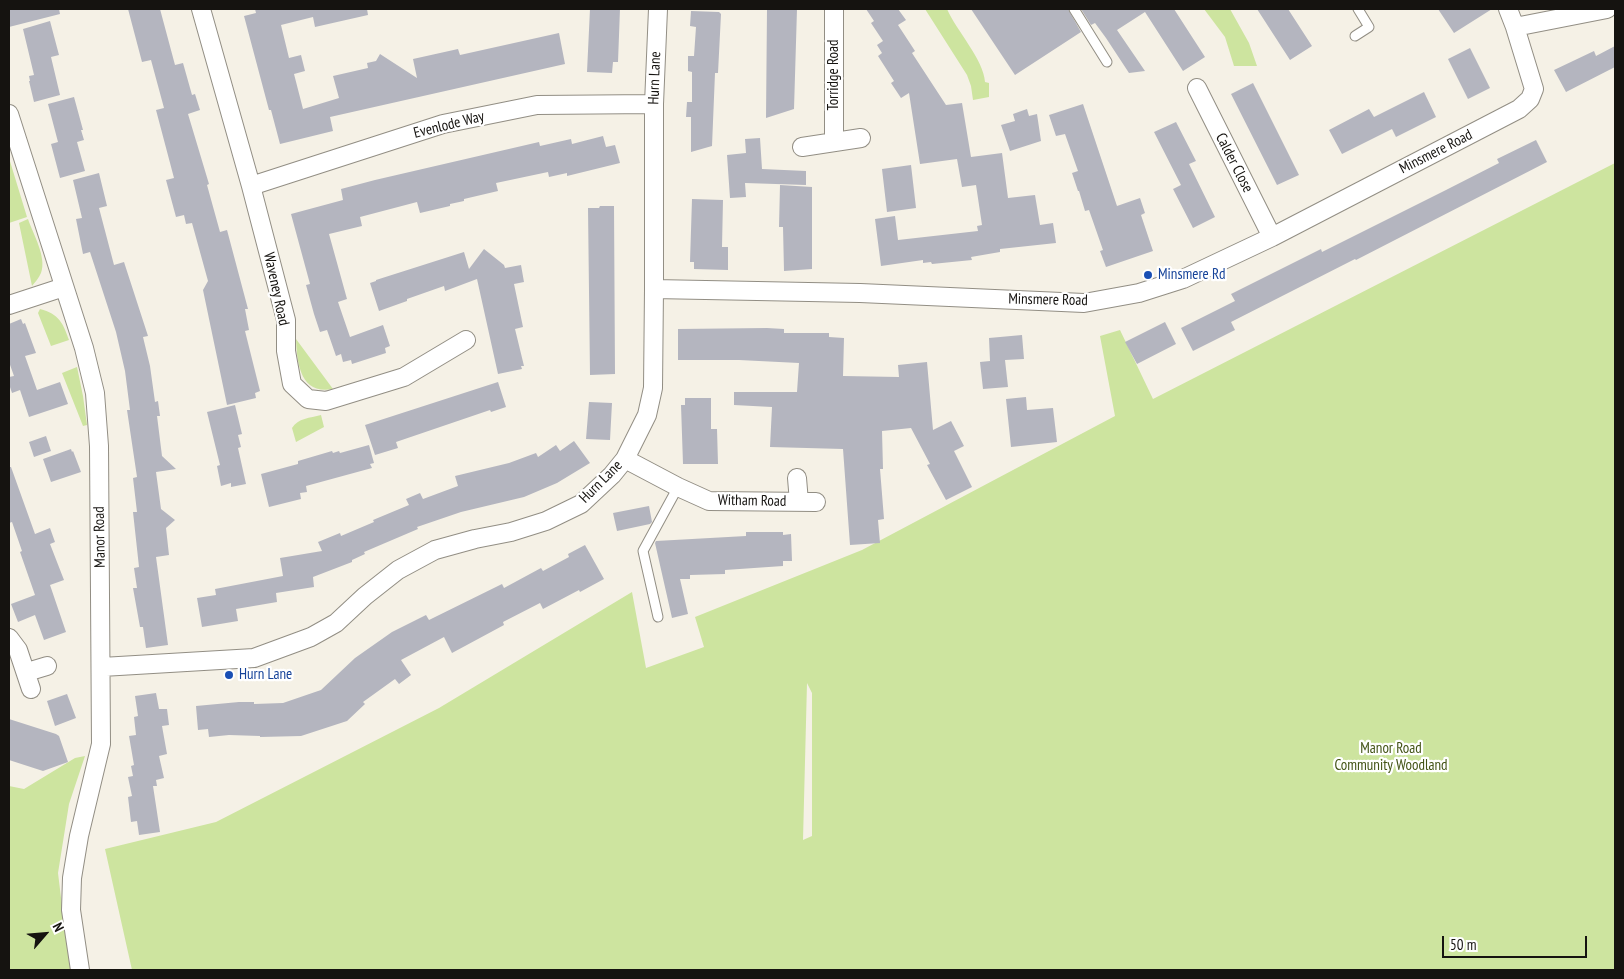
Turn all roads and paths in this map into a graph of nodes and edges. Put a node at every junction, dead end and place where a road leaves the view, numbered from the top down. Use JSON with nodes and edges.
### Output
{"nodes":[{"id":1,"x":201,"y":9,"type":"edge"},
{"id":2,"x":658,"y":9,"type":"edge"},
{"id":3,"x":834,"y":9,"type":"edge"},
{"id":4,"x":1074,"y":9,"type":"edge"},
{"id":5,"x":1358,"y":9,"type":"edge"},
{"id":6,"x":1508,"y":9,"type":"edge"},
{"id":7,"x":1607,"y":9,"type":"edge"},
{"id":8,"x":1515,"y":27,"type":"junction"},
{"id":9,"x":1355,"y":36,"type":"dead end"},
{"id":10,"x":1107,"y":62,"type":"dead end"},
{"id":11,"x":1197,"y":88,"type":"dead end"},
{"id":12,"x":654,"y":104,"type":"junction"},
{"id":13,"x":9,"y":114,"type":"edge"},
{"id":14,"x":861,"y":138,"type":"dead end"},
{"id":15,"x":834,"y":142,"type":"junction"},
{"id":16,"x":802,"y":146,"type":"dead end"},
{"id":17,"x":251,"y":186,"type":"junction"},
{"id":18,"x":1272,"y":237,"type":"junction"},
{"id":19,"x":64,"y":287,"type":"junction"},
{"id":20,"x":654,"y":288,"type":"junction"},
{"id":21,"x":9,"y":305,"type":"edge"},
{"id":22,"x":466,"y":340,"type":"dead end"},
{"id":23,"x":625,"y":459,"type":"junction"},
{"id":24,"x":797,"y":478,"type":"dead end"},
{"id":25,"x":678,"y":487,"type":"junction"},
{"id":26,"x":658,"y":617,"type":"dead end"},
{"id":27,"x":9,"y":638,"type":"edge"},
{"id":28,"x":47,"y":666,"type":"dead end"},
{"id":29,"x":102,"y":667,"type":"junction"},
{"id":30,"x":80,"y":970,"type":"edge"}],
"edges":[{"from":1,"to":17,"type":"street","name":"Waveney Road"},
{"from":2,"to":12,"type":"street","name":"Hurn Lane"},
{"from":3,"to":15,"type":"street","name":"Torridge Road"},
{"from":4,"to":10,"type":"lane"},
{"from":5,"to":9,"type":"lane"},
{"from":6,"to":8,"type":"street"},
{"from":7,"to":8,"type":"street"},
{"from":8,"to":18,"type":"street","name":"Minsmere Road"},
{"from":11,"to":18,"type":"street","name":"Calder Close"},
{"from":12,"to":17,"type":"street","name":"Evenlode Way"},
{"from":12,"to":20,"type":"street","name":"Hurn Lane"},
{"from":13,"to":19,"type":"street","name":"Manor Road"},
{"from":14,"to":15,"type":"street"},
{"from":15,"to":16,"type":"street"},
{"from":17,"to":22,"type":"street","name":"Waveney Road"},
{"from":18,"to":20,"type":"street","name":"Minsmere Road"},
{"from":19,"to":21,"type":"street"},
{"from":19,"to":29,"type":"street","name":"Manor Road"},
{"from":20,"to":23,"type":"street","name":"Hurn Lane"},
{"from":23,"to":25,"type":"street","name":"Witham Road"},
{"from":23,"to":29,"type":"street","name":"Hurn Lane"},
{"from":24,"to":25,"type":"street","name":"Witham Road"},
{"from":25,"to":26,"type":"lane"},
{"from":27,"to":28,"type":"street"},
{"from":29,"to":30,"type":"street","name":"Manor Road"}]}
